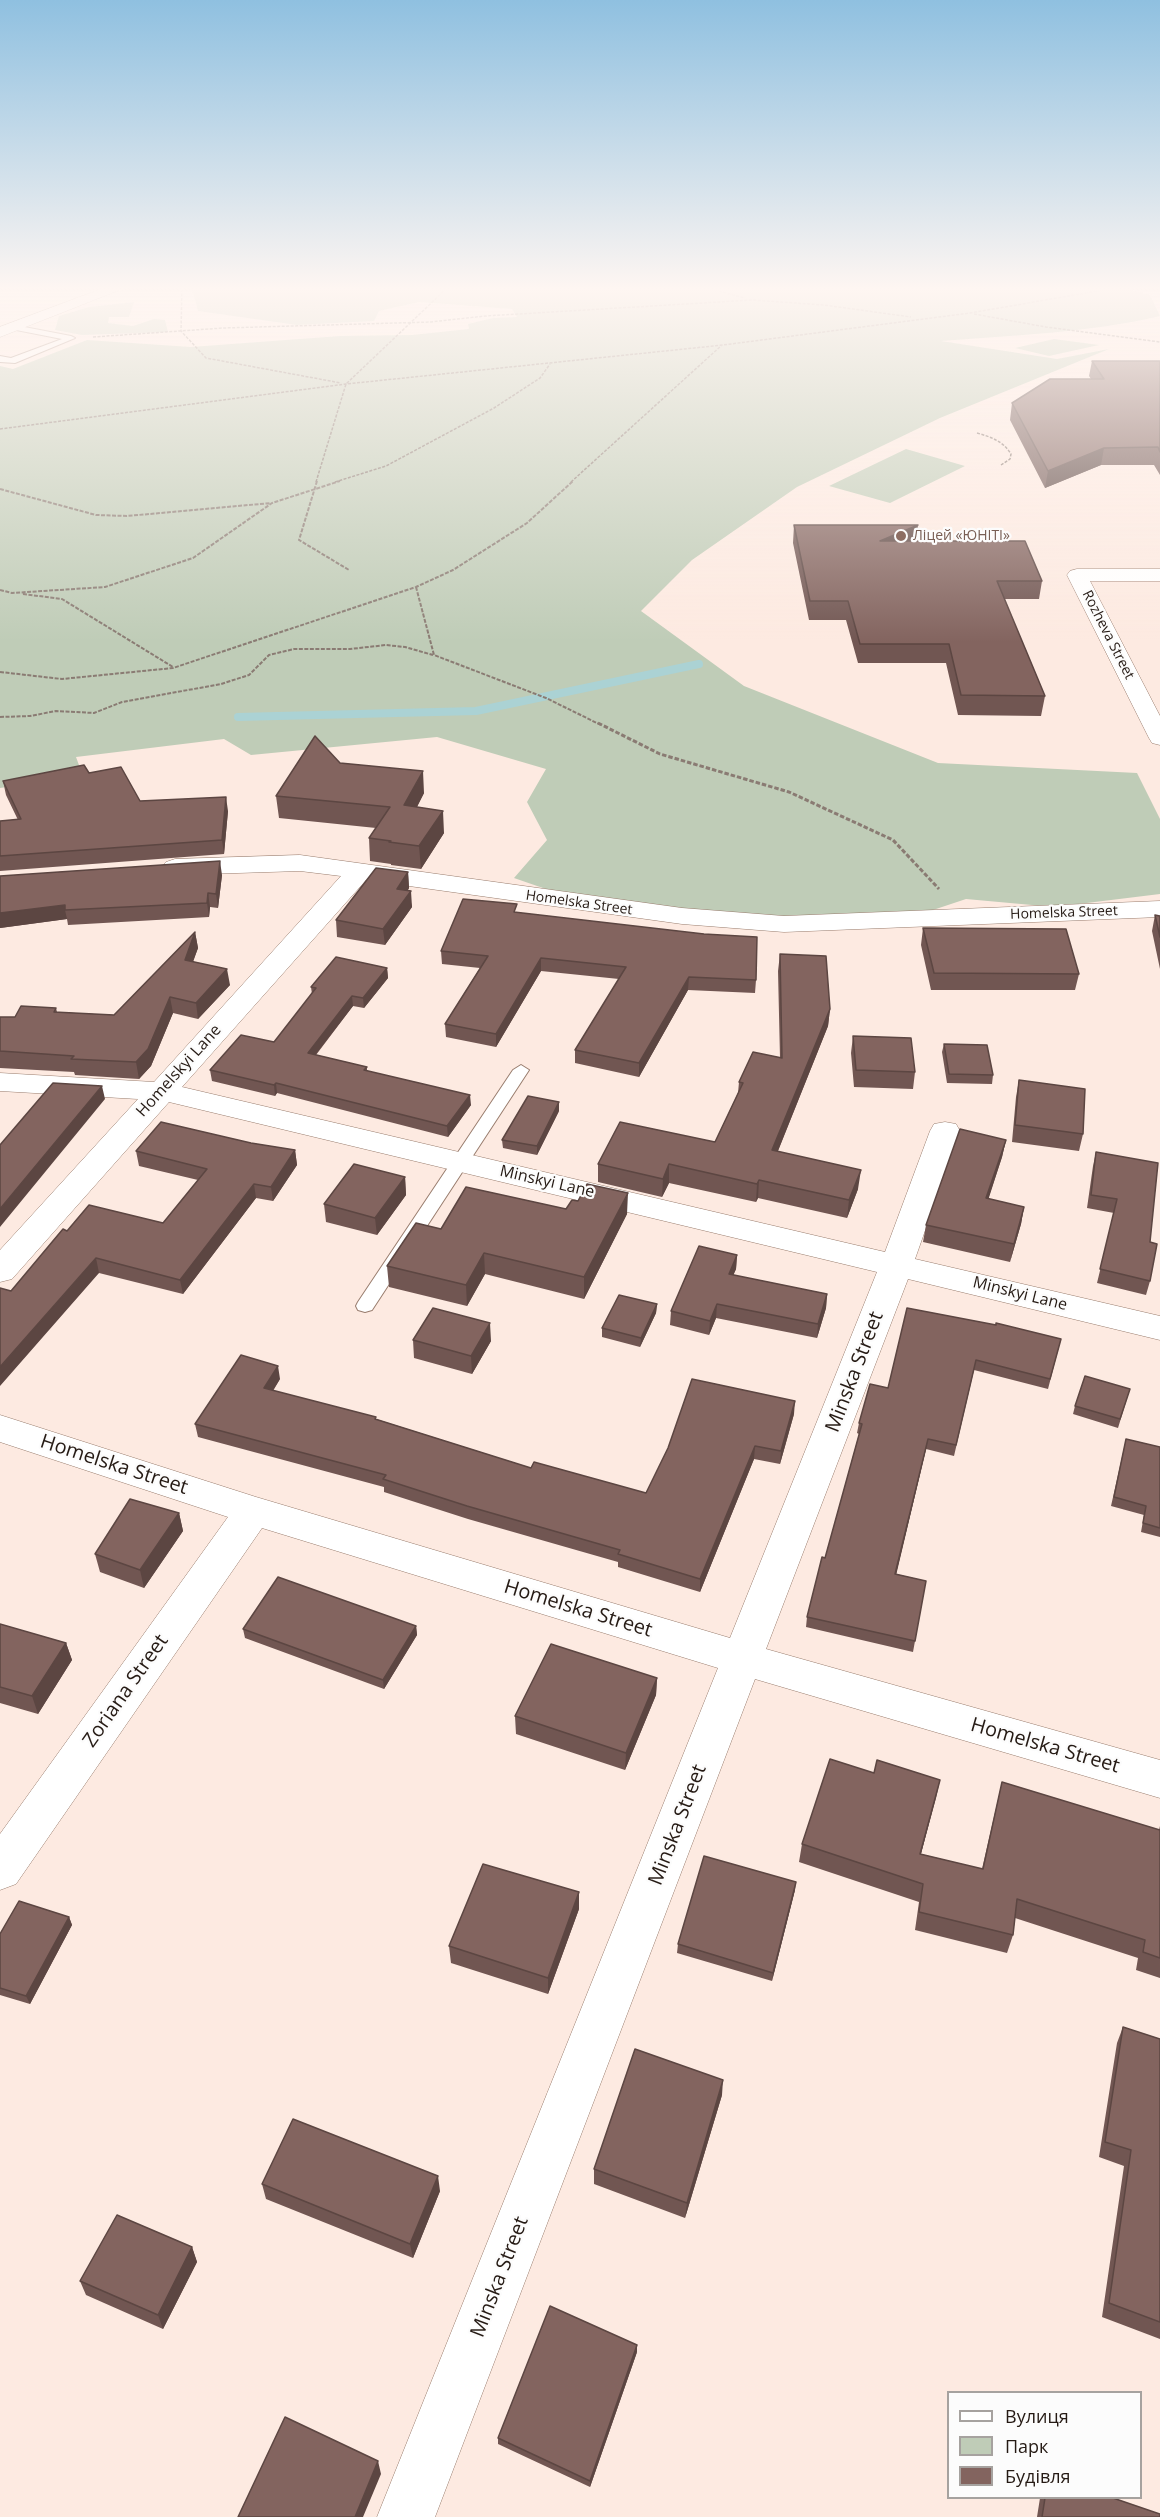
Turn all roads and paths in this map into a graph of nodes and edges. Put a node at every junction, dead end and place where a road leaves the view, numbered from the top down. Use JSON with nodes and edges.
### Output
{"nodes":[{"id":1,"x":173,"y":406,"type":"edge"},
{"id":2,"x":339,"y":406,"type":"edge"},
{"id":3,"x":496,"y":406,"type":"edge"},
{"id":4,"x":655,"y":406,"type":"edge"},
{"id":5,"x":0,"y":429,"type":"edge"},
{"id":6,"x":977,"y":433,"type":"dead end"},
{"id":7,"x":1001,"y":465,"type":"dead end"},
{"id":8,"x":0,"y":489,"type":"edge"},
{"id":9,"x":314,"y":489,"type":"junction"},
{"id":10,"x":272,"y":503,"type":"junction"},
{"id":11,"x":349,"y":570,"type":"dead end"},
{"id":12,"x":1160,"y":575,"type":"edge"},
{"id":13,"x":416,"y":587,"type":"junction"},
{"id":14,"x":0,"y":590,"type":"edge"},
{"id":15,"x":12,"y":592,"type":"junction"},
{"id":16,"x":434,"y":655,"type":"junction"},
{"id":17,"x":173,"y":668,"type":"junction"},
{"id":18,"x":0,"y":672,"type":"edge"},
{"id":19,"x":0,"y":717,"type":"edge"},
{"id":20,"x":1160,"y":738,"type":"edge"},
{"id":21,"x":151,"y":869,"type":"edge"},
{"id":22,"x":359,"y":872,"type":"junction"},
{"id":23,"x":1160,"y":909,"type":"edge"},
{"id":24,"x":966,"y":917,"type":"junction"},
{"id":25,"x":521,"y":1070,"type":"dead end"},
{"id":26,"x":0,"y":1082,"type":"edge"},
{"id":27,"x":161,"y":1090,"type":"junction"},
{"id":28,"x":945,"y":1131,"type":"dead end"},
{"id":29,"x":461,"y":1161,"type":"junction"},
{"id":30,"x":897,"y":1264,"type":"junction"},
{"id":31,"x":0,"y":1271,"type":"edge"},
{"id":32,"x":365,"y":1306,"type":"dead end"},
{"id":33,"x":1160,"y":1328,"type":"edge"},
{"id":34,"x":0,"y":1428,"type":"edge"},
{"id":35,"x":253,"y":1511,"type":"junction"},
{"id":36,"x":743,"y":1659,"type":"junction"},
{"id":37,"x":1160,"y":1779,"type":"edge"},
{"id":38,"x":0,"y":1870,"type":"edge"},
{"id":39,"x":406,"y":2517,"type":"edge"}],
"edges":[{"from":1,"to":5,"type":"path"},
{"from":2,"to":9,"type":"path"},
{"from":3,"to":9,"type":"path"},
{"from":4,"to":13,"type":"path"},
{"from":6,"to":7,"type":"path"},
{"from":8,"to":10,"type":"path"},
{"from":9,"to":10,"type":"path"},
{"from":9,"to":11,"type":"path"},
{"from":10,"to":15,"type":"path"},
{"from":12,"to":20,"type":"street","name":"Rozheva Street"},
{"from":13,"to":16,"type":"path"},
{"from":13,"to":17,"type":"path"},
{"from":14,"to":15,"type":"path"},
{"from":15,"to":17,"type":"path"},
{"from":16,"to":19,"type":"path"},
{"from":16,"to":24,"type":"path"},
{"from":17,"to":18,"type":"path"},
{"from":21,"to":22,"type":"street","name":"Homelska Street"},
{"from":22,"to":24,"type":"street","name":"Homelska Street"},
{"from":22,"to":27,"type":"street","name":"Homelskyi Lane"},
{"from":23,"to":24,"type":"street","name":"Homelska Street"},
{"from":25,"to":29,"type":"lane"},
{"from":26,"to":27,"type":"street","name":"Minskyi Lane"},
{"from":27,"to":29,"type":"street","name":"Minskyi Lane"},
{"from":27,"to":31,"type":"street","name":"Homelskyi Lane"},
{"from":28,"to":30,"type":"street","name":"Minska Street"},
{"from":29,"to":30,"type":"street","name":"Minskyi Lane"},
{"from":29,"to":32,"type":"lane"},
{"from":30,"to":33,"type":"street","name":"Minskyi Lane"},
{"from":30,"to":36,"type":"street","name":"Minska Street"},
{"from":34,"to":35,"type":"street","name":"Homelska Street"},
{"from":35,"to":36,"type":"street","name":"Homelska Street"},
{"from":35,"to":38,"type":"street","name":"Zoriana Street"},
{"from":36,"to":37,"type":"street","name":"Homelska Street"},
{"from":36,"to":39,"type":"street","name":"Minska Street"}]}
